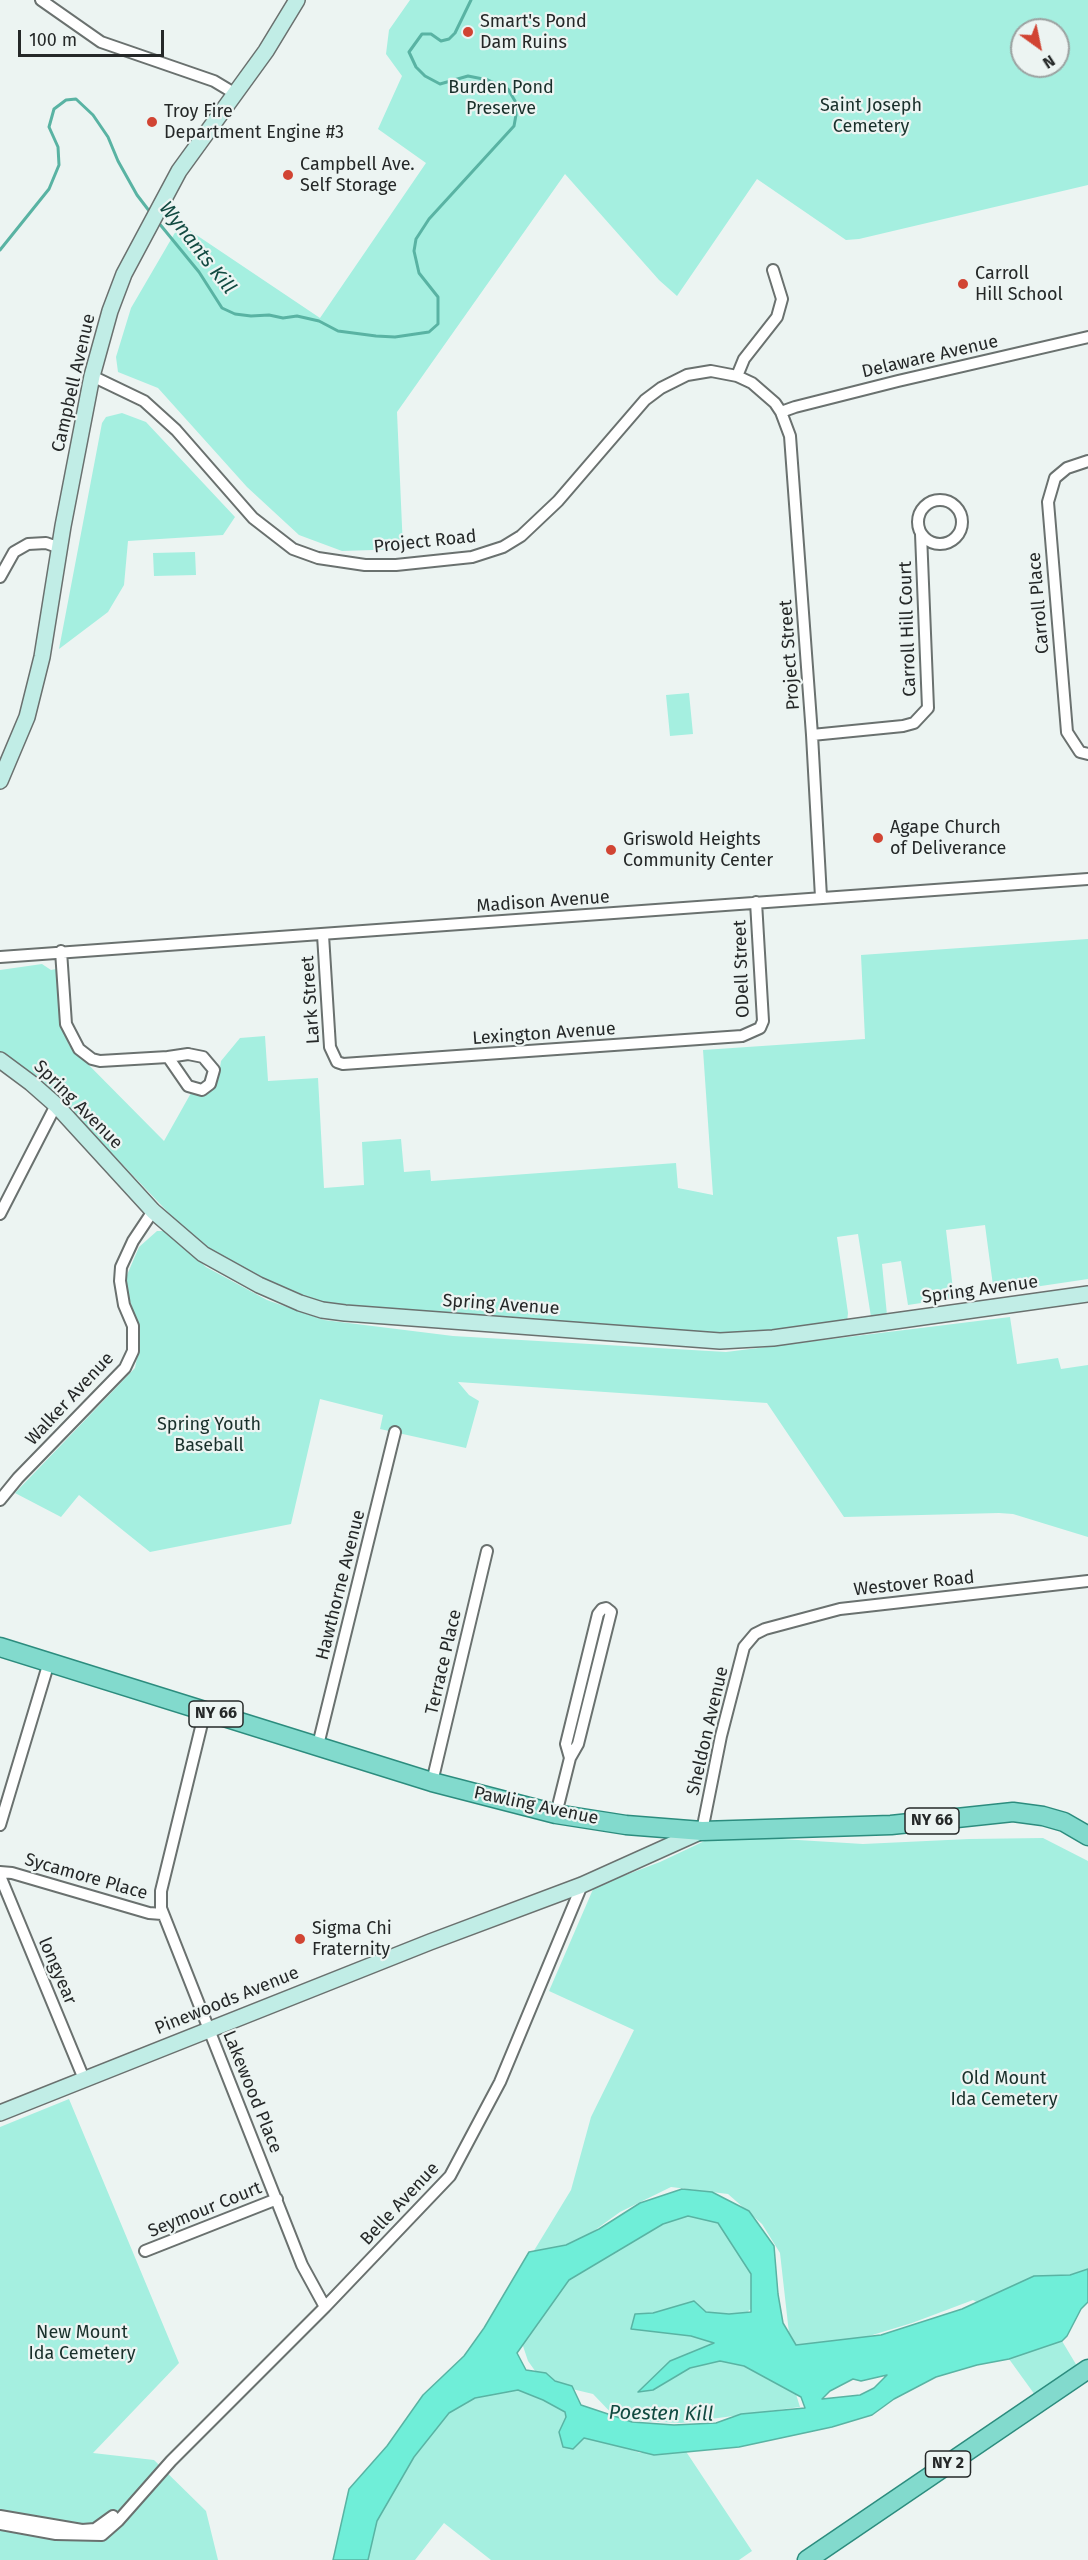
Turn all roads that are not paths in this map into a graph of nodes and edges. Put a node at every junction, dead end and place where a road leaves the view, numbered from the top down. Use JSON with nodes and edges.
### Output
{"nodes":[{"id":1,"x":41,"y":0,"type":"edge"},
{"id":2,"x":297,"y":0,"type":"edge"},
{"id":3,"x":234,"y":93,"type":"junction"},
{"id":4,"x":773,"y":270,"type":"dead end"},
{"id":5,"x":1088,"y":337,"type":"edge"},
{"id":6,"x":92,"y":376,"type":"junction"},
{"id":7,"x":737,"y":376,"type":"junction"},
{"id":8,"x":781,"y":412,"type":"junction"},
{"id":9,"x":1088,"y":460,"type":"edge"},
{"id":10,"x":921,"y":534,"type":"junction"},
{"id":11,"x":60,"y":548,"type":"junction"},
{"id":12,"x":0,"y":577,"type":"edge"},
{"id":13,"x":812,"y":735,"type":"junction"},
{"id":14,"x":1088,"y":754,"type":"edge"},
{"id":15,"x":0,"y":781,"type":"edge"},
{"id":16,"x":1088,"y":879,"type":"edge"},
{"id":17,"x":821,"y":897,"type":"junction"},
{"id":18,"x":756,"y":902,"type":"junction"},
{"id":19,"x":323,"y":935,"type":"junction"},
{"id":20,"x":61,"y":951,"type":"junction"},
{"id":21,"x":0,"y":957,"type":"edge"},
{"id":22,"x":754,"y":1031,"type":"joint"},
{"id":23,"x":168,"y":1057,"type":"dead end"},
{"id":24,"x":0,"y":1060,"type":"edge"},
{"id":25,"x":337,"y":1062,"type":"joint"},
{"id":26,"x":56,"y":1106,"type":"junction"},
{"id":27,"x":153,"y":1211,"type":"junction"},
{"id":28,"x":0,"y":1214,"type":"edge"},
{"id":29,"x":1088,"y":1294,"type":"edge"},
{"id":30,"x":395,"y":1432,"type":"dead end"},
{"id":31,"x":0,"y":1500,"type":"edge"},
{"id":32,"x":487,"y":1551,"type":"dead end"},
{"id":33,"x":1088,"y":1581,"type":"edge"},
{"id":34,"x":749,"y":1639,"type":"joint"},
{"id":35,"x":0,"y":1647,"type":"edge"},
{"id":36,"x":49,"y":1662,"type":"junction"},
{"id":37,"x":205,"y":1711,"type":"junction"},
{"id":38,"x":318,"y":1745,"type":"junction"},
{"id":39,"x":570,"y":1758,"type":"junction"},
{"id":40,"x":432,"y":1782,"type":"junction"},
{"id":41,"x":556,"y":1814,"type":"junction"},
{"id":42,"x":0,"y":1825,"type":"edge"},
{"id":43,"x":702,"y":1831,"type":"junction"},
{"id":44,"x":1088,"y":1836,"type":"edge"},
{"id":45,"x":0,"y":1874,"type":"edge"},
{"id":46,"x":582,"y":1885,"type":"junction"},
{"id":47,"x":162,"y":1914,"type":"junction"},
{"id":48,"x":210,"y":2029,"type":"junction"},
{"id":49,"x":84,"y":2079,"type":"junction"},
{"id":50,"x":0,"y":2113,"type":"edge"},
{"id":51,"x":277,"y":2199,"type":"junction"},
{"id":52,"x":145,"y":2251,"type":"dead end"},
{"id":53,"x":325,"y":2307,"type":"junction"},
{"id":54,"x":1088,"y":2369,"type":"edge"},
{"id":55,"x":152,"y":2484,"type":"junction"},
{"id":56,"x":0,"y":2516,"type":"edge"},
{"id":57,"x":0,"y":2524,"type":"edge"},
{"id":58,"x":807,"y":2560,"type":"edge"}],
"edges":[{"from":1,"to":3,"type":"street"},
{"from":2,"to":3,"type":"street","name":"Campbell Avenue"},
{"from":3,"to":6,"type":"street","name":"Campbell Avenue"},
{"from":4,"to":7,"type":"street"},
{"from":5,"to":8,"type":"street","name":"Delaware Avenue"},
{"from":6,"to":7,"type":"street","name":"Project Road"},
{"from":6,"to":11,"type":"street","name":"Campbell Avenue"},
{"from":7,"to":8,"type":"street","name":"Project Road"},
{"from":8,"to":13,"type":"street","name":"Project Street"},
{"from":9,"to":14,"type":"street","name":"Carroll Place"},
{"from":10,"to":10,"type":"street","name":"Carroll Hill Court"},
{"from":10,"to":13,"type":"street","name":"Carroll Hill Court"},
{"from":11,"to":12,"type":"street"},
{"from":11,"to":15,"type":"street","name":"Campbell Avenue"},
{"from":13,"to":17,"type":"street","name":"Project Street"},
{"from":16,"to":17,"type":"street","name":"Madison Avenue"},
{"from":17,"to":18,"type":"street","name":"Madison Avenue"},
{"from":18,"to":19,"type":"street","name":"Madison Avenue"},
{"from":18,"to":22,"type":"street","name":"ODell Street"},
{"from":19,"to":20,"type":"street","name":"Madison Avenue"},
{"from":19,"to":25,"type":"street","name":"Lark Street"},
{"from":20,"to":21,"type":"street","name":"Madison Avenue"},
{"from":20,"to":23,"type":"street"},
{"from":22,"to":25,"type":"street","name":"Lexington Avenue"},
{"from":24,"to":26,"type":"street","name":"Spring Avenue"},
{"from":26,"to":27,"type":"street","name":"Spring Avenue"},
{"from":26,"to":28,"type":"street"},
{"from":27,"to":29,"type":"street","name":"Spring Avenue"},
{"from":27,"to":31,"type":"street","name":"Walker Avenue"},
{"from":30,"to":38,"type":"street","name":"Hawthorne Avenue"},
{"from":32,"to":40,"type":"street","name":"Terrace Place"},
{"from":33,"to":34,"type":"street","name":"Westover Road"},
{"from":34,"to":43,"type":"street","name":"Sheldon Avenue"},
{"from":35,"to":36,"type":"main road","name":"Pawling Avenue","number":"NY 66"},
{"from":36,"to":37,"type":"main road","name":"Pawling Avenue","number":"NY 66"},
{"from":36,"to":42,"type":"street"},
{"from":37,"to":38,"type":"main road","name":"Pawling Avenue","number":"NY 66"},
{"from":37,"to":47,"type":"street","name":"Lakewood Place"},
{"from":38,"to":40,"type":"main road","name":"Pawling Avenue","number":"NY 66"},
{"from":39,"to":39,"type":"street"},
{"from":39,"to":41,"type":"street"},
{"from":40,"to":41,"type":"main road","name":"Pawling Avenue","number":"NY 66"},
{"from":41,"to":43,"type":"main road","name":"Pawling Avenue","number":"NY 66"},
{"from":43,"to":44,"type":"main road","name":"Pawling Avenue","number":"NY 66"},
{"from":43,"to":46,"type":"street","name":"Pinewoods Avenue"},
{"from":45,"to":47,"type":"street","name":"Sycamore Place"},
{"from":45,"to":49,"type":"street","name":"longyear"},
{"from":46,"to":48,"type":"street","name":"Pinewoods Avenue"},
{"from":46,"to":53,"type":"street","name":"Belle Avenue"},
{"from":47,"to":48,"type":"street","name":"Lakewood Place"},
{"from":48,"to":49,"type":"street","name":"Pinewoods Avenue"},
{"from":48,"to":51,"type":"street","name":"Lakewood Place"},
{"from":49,"to":50,"type":"street","name":"Pinewoods Avenue"},
{"from":51,"to":52,"type":"street","name":"Seymour Court"},
{"from":51,"to":53,"type":"street","name":"Lakewood Place"},
{"from":53,"to":55,"type":"street","name":"Belle Avenue"},
{"from":54,"to":58,"type":"main road","number":"NY 2"},
{"from":55,"to":56,"type":"street","name":"Belle Avenue"},
{"from":55,"to":57,"type":"street","name":"Belle Avenue"}]}
